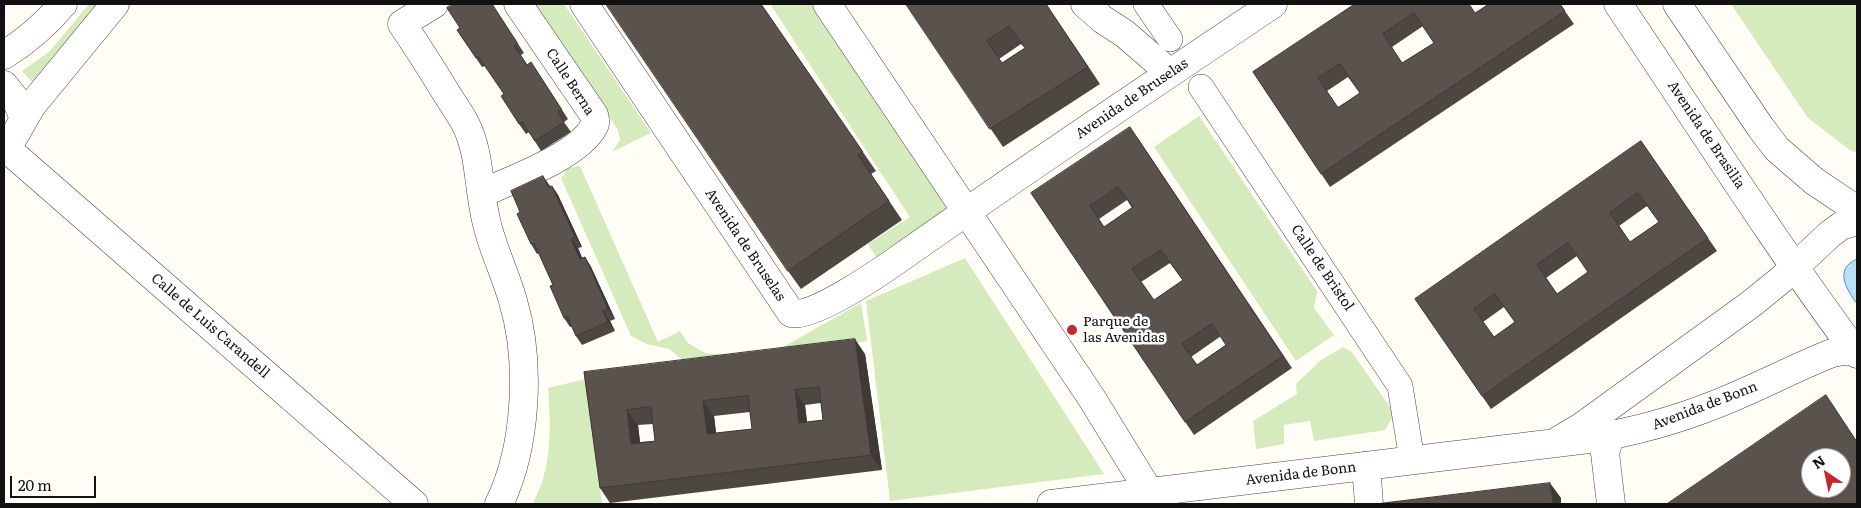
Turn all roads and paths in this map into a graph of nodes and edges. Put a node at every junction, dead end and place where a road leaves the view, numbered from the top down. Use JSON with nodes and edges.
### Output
{"nodes":[{"id":1,"x":63,"y":4,"type":"edge"},
{"id":2,"x":115,"y":4,"type":"edge"},
{"id":3,"x":434,"y":4,"type":"edge"},
{"id":4,"x":518,"y":4,"type":"edge"},
{"id":5,"x":584,"y":4,"type":"edge"},
{"id":6,"x":827,"y":4,"type":"edge"},
{"id":7,"x":1085,"y":4,"type":"edge"},
{"id":8,"x":1146,"y":4,"type":"edge"},
{"id":9,"x":1273,"y":4,"type":"edge"},
{"id":10,"x":1618,"y":4,"type":"edge"},
{"id":11,"x":1677,"y":4,"type":"edge"},
{"id":12,"x":1170,"y":39,"type":"dead end"},
{"id":13,"x":4,"y":55,"type":"edge"},
{"id":14,"x":1170,"y":73,"type":"junction"},
{"id":15,"x":4,"y":85,"type":"edge"},
{"id":16,"x":1202,"y":87,"type":"dead end"},
{"id":17,"x":24,"y":118,"type":"junction"},
{"id":18,"x":4,"y":150,"type":"edge"},
{"id":19,"x":482,"y":193,"type":"junction"},
{"id":20,"x":1857,"y":210,"type":"edge"},
{"id":21,"x":966,"y":211,"type":"junction"},
{"id":22,"x":1857,"y":221,"type":"edge"},
{"id":23,"x":1795,"y":266,"type":"junction"},
{"id":24,"x":1856,"y":352,"type":"edge"},
{"id":25,"x":1610,"y":436,"type":"junction"},
{"id":26,"x":1551,"y":444,"type":"junction"},
{"id":27,"x":1412,"y":460,"type":"junction"},
{"id":28,"x":1366,"y":466,"type":"junction"},
{"id":29,"x":1153,"y":499,"type":"edge"},
{"id":30,"x":414,"y":504,"type":"edge"},
{"id":31,"x":499,"y":504,"type":"edge"},
{"id":32,"x":1051,"y":504,"type":"edge"},
{"id":33,"x":1369,"y":504,"type":"edge"},
{"id":34,"x":1610,"y":504,"type":"edge"}],
"edges":[{"from":1,"to":13,"type":"street"},
{"from":2,"to":17,"type":"street"},
{"from":3,"to":19,"type":"street"},
{"from":4,"to":19,"type":"street","name":"Calle Berna"},
{"from":5,"to":21,"type":"street","name":"Avenida de Bruselas"},
{"from":6,"to":21,"type":"street"},
{"from":7,"to":14,"type":"street"},
{"from":8,"to":12,"type":"street"},
{"from":9,"to":14,"type":"street","name":"Avenida de Bruselas"},
{"from":10,"to":23,"type":"street","name":"Avenida de Brasilia"},
{"from":11,"to":20,"type":"street"},
{"from":14,"to":21,"type":"street","name":"Avenida de Bruselas"},
{"from":15,"to":17,"type":"street"},
{"from":16,"to":27,"type":"street","name":"Calle de Bristol"},
{"from":17,"to":18,"type":"street"},
{"from":18,"to":30,"type":"street","name":"Calle de Luis Carandell"},
{"from":19,"to":31,"type":"street"},
{"from":21,"to":29,"type":"street"},
{"from":22,"to":23,"type":"street","name":"Avenida de Bonn"},
{"from":23,"to":24,"type":"street","name":"Avenida de Brasilia"},
{"from":23,"to":26,"type":"street","name":"Avenida de Bonn"},
{"from":24,"to":25,"type":"street","name":"Avenida de Bonn"},
{"from":25,"to":26,"type":"street","name":"Avenida de Bonn"},
{"from":25,"to":34,"type":"street"},
{"from":26,"to":27,"type":"street","name":"Avenida de Bonn"},
{"from":27,"to":28,"type":"street","name":"Avenida de Bonn"},
{"from":28,"to":29,"type":"street","name":"Avenida de Bonn"},
{"from":28,"to":33,"type":"street"},
{"from":29,"to":32,"type":"street","name":"Avenida de Bonn"}]}
